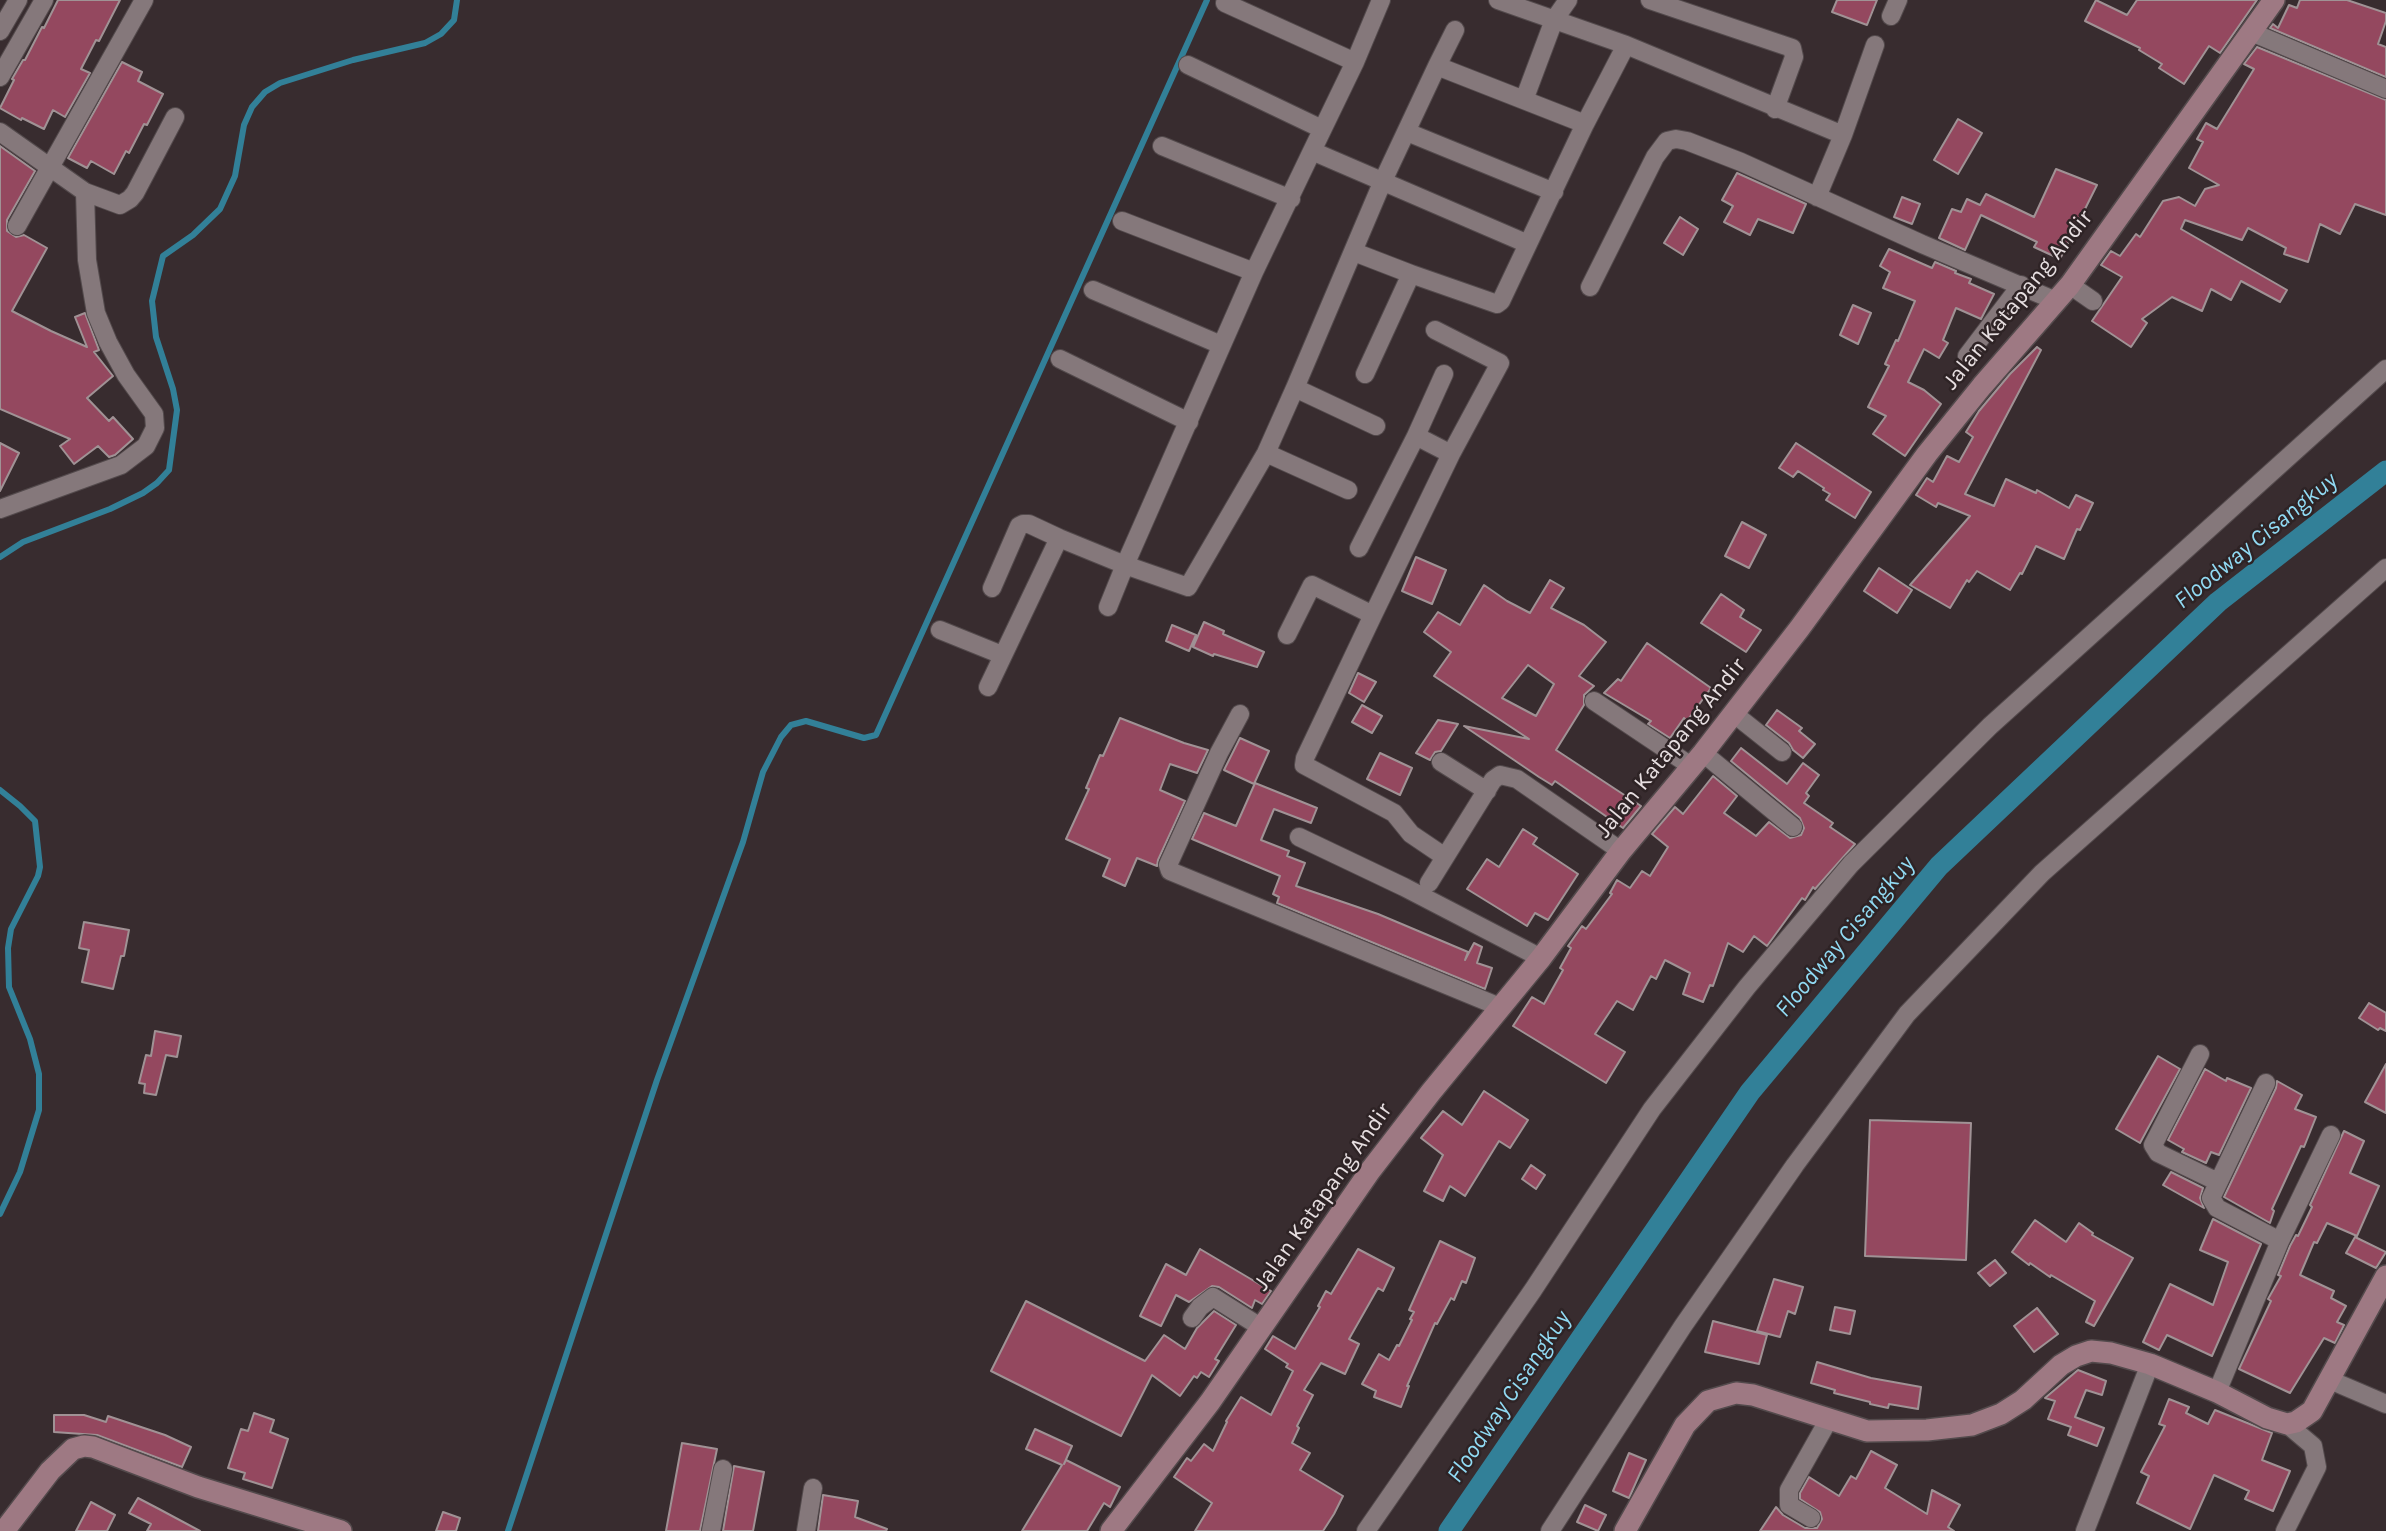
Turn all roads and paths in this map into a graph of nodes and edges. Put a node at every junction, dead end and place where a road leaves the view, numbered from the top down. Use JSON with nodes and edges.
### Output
{"nodes":[{"id":1,"x":18,"y":0,"type":"edge"},
{"id":2,"x":44,"y":0,"type":"edge"},
{"id":3,"x":144,"y":0,"type":"edge"},
{"id":4,"x":1381,"y":0,"type":"edge"},
{"id":5,"x":1568,"y":0,"type":"edge"},
{"id":6,"x":1650,"y":0,"type":"edge"},
{"id":7,"x":2274,"y":0,"type":"edge"},
{"id":8,"x":1504,"y":1,"type":"edge"},
{"id":9,"x":1225,"y":2,"type":"dead end"},
{"id":10,"x":1554,"y":20,"type":"junction"},
{"id":11,"x":1455,"y":30,"type":"dead end"},
{"id":12,"x":0,"y":31,"type":"edge"},
{"id":13,"x":2251,"y":32,"type":"junction"},
{"id":14,"x":1875,"y":44,"type":"dead end"},
{"id":15,"x":1626,"y":46,"type":"junction"},
{"id":16,"x":1355,"y":62,"type":"junction"},
{"id":17,"x":1188,"y":65,"type":"dead end"},
{"id":18,"x":1437,"y":66,"type":"junction"},
{"id":19,"x":0,"y":77,"type":"edge"},
{"id":20,"x":2386,"y":89,"type":"edge"},
{"id":21,"x":1524,"y":100,"type":"junction"},
{"id":22,"x":1775,"y":109,"type":"junction"},
{"id":23,"x":175,"y":117,"type":"dead end"},
{"id":24,"x":1585,"y":124,"type":"junction"},
{"id":25,"x":1322,"y":129,"type":"junction"},
{"id":26,"x":0,"y":132,"type":"edge"},
{"id":27,"x":1408,"y":132,"type":"junction"},
{"id":28,"x":1843,"y":135,"type":"junction"},
{"id":29,"x":1162,"y":146,"type":"dead end"},
{"id":30,"x":1312,"y":151,"type":"junction"},
{"id":31,"x":50,"y":166,"type":"junction"},
{"id":32,"x":1382,"y":183,"type":"junction"},
{"id":33,"x":85,"y":192,"type":"junction"},
{"id":34,"x":1554,"y":192,"type":"junction"},
{"id":35,"x":1816,"y":197,"type":"junction"},
{"id":36,"x":1291,"y":199,"type":"junction"},
{"id":37,"x":1122,"y":221,"type":"dead end"},
{"id":38,"x":17,"y":226,"type":"dead end"},
{"id":39,"x":1528,"y":244,"type":"junction"},
{"id":40,"x":1354,"y":251,"type":"junction"},
{"id":41,"x":1254,"y":272,"type":"junction"},
{"id":42,"x":1411,"y":274,"type":"junction"},
{"id":43,"x":2021,"y":285,"type":"junction"},
{"id":44,"x":1590,"y":287,"type":"dead end"},
{"id":45,"x":1093,"y":290,"type":"dead end"},
{"id":46,"x":2063,"y":293,"type":"junction"},
{"id":47,"x":2093,"y":301,"type":"dead end"},
{"id":48,"x":1435,"y":330,"type":"dead end"},
{"id":49,"x":1222,"y":345,"type":"junction"},
{"id":50,"x":1967,"y":356,"type":"dead end"},
{"id":51,"x":1060,"y":359,"type":"dead end"},
{"id":52,"x":2386,"y":369,"type":"edge"},
{"id":53,"x":1366,"y":374,"type":"dead end"},
{"id":54,"x":1444,"y":374,"type":"dead end"},
{"id":55,"x":1295,"y":388,"type":"junction"},
{"id":56,"x":1189,"y":422,"type":"junction"},
{"id":57,"x":1376,"y":426,"type":"dead end"},
{"id":58,"x":1416,"y":436,"type":"junction"},
{"id":59,"x":1266,"y":453,"type":"junction"},
{"id":60,"x":1451,"y":454,"type":"junction"},
{"id":61,"x":1348,"y":490,"type":"dead end"},
{"id":62,"x":0,"y":509,"type":"edge"},
{"id":63,"x":1059,"y":538,"type":"junction"},
{"id":64,"x":1359,"y":548,"type":"dead end"},
{"id":65,"x":1125,"y":565,"type":"junction"},
{"id":66,"x":2386,"y":568,"type":"edge"},
{"id":67,"x":992,"y":588,"type":"dead end"},
{"id":68,"x":1108,"y":607,"type":"dead end"},
{"id":69,"x":1373,"y":615,"type":"junction"},
{"id":70,"x":940,"y":630,"type":"dead end"},
{"id":71,"x":1287,"y":635,"type":"dead end"},
{"id":72,"x":1002,"y":655,"type":"junction"},
{"id":73,"x":988,"y":687,"type":"dead end"},
{"id":74,"x":1594,"y":701,"type":"dead end"},
{"id":75,"x":1733,"y":713,"type":"junction"},
{"id":76,"x":1240,"y":714,"type":"dead end"},
{"id":77,"x":1782,"y":752,"type":"dead end"},
{"id":78,"x":1697,"y":760,"type":"junction"},
{"id":79,"x":1441,"y":762,"type":"dead end"},
{"id":80,"x":1487,"y":790,"type":"junction"},
{"id":81,"x":1793,"y":827,"type":"dead end"},
{"id":82,"x":1299,"y":837,"type":"dead end"},
{"id":83,"x":1621,"y":851,"type":"junction"},
{"id":84,"x":1445,"y":857,"type":"junction"},
{"id":85,"x":1429,"y":883,"type":"dead end"},
{"id":86,"x":1541,"y":958,"type":"junction"},
{"id":87,"x":1500,"y":1007,"type":"junction"},
{"id":88,"x":2200,"y":1054,"type":"dead end"},
{"id":89,"x":2266,"y":1083,"type":"dead end"},
{"id":90,"x":2331,"y":1135,"type":"dead end"},
{"id":91,"x":2218,"y":1182,"type":"junction"},
{"id":92,"x":2280,"y":1241,"type":"junction"},
{"id":93,"x":2386,"y":1276,"type":"edge"},
{"id":94,"x":1192,"y":1318,"type":"dead end"},
{"id":95,"x":1262,"y":1328,"type":"junction"},
{"id":96,"x":2150,"y":1364,"type":"junction"},
{"id":97,"x":2330,"y":1380,"type":"junction"},
{"id":98,"x":2217,"y":1392,"type":"junction"},
{"id":99,"x":2386,"y":1404,"type":"edge"},
{"id":100,"x":1829,"y":1419,"type":"junction"},
{"id":101,"x":2287,"y":1424,"type":"junction"},
{"id":102,"x":723,"y":1469,"type":"dead end"},
{"id":103,"x":813,"y":1488,"type":"dead end"},
{"id":104,"x":1811,"y":1518,"type":"dead end"},
{"id":105,"x":4,"y":1531,"type":"edge"},
{"id":106,"x":341,"y":1531,"type":"edge"},
{"id":107,"x":711,"y":1531,"type":"edge"},
{"id":108,"x":806,"y":1531,"type":"edge"},
{"id":109,"x":1111,"y":1531,"type":"edge"},
{"id":110,"x":1366,"y":1531,"type":"edge"},
{"id":111,"x":1550,"y":1531,"type":"edge"},
{"id":112,"x":1625,"y":1531,"type":"edge"},
{"id":113,"x":2085,"y":1531,"type":"edge"},
{"id":114,"x":2286,"y":1531,"type":"edge"}],
"edges":[{"from":1,"to":12,"type":"street"},
{"from":2,"to":19,"type":"street"},
{"from":3,"to":31,"type":"street"},
{"from":4,"to":16,"type":"street"},
{"from":5,"to":10,"type":"street"},
{"from":6,"to":22,"type":"street"},
{"from":7,"to":13,"type":"street","name":"Jalan Katapang Andir"},
{"from":8,"to":10,"type":"street"},
{"from":9,"to":16,"type":"street"},
{"from":10,"to":15,"type":"street"},
{"from":10,"to":21,"type":"street"},
{"from":11,"to":18,"type":"street"},
{"from":13,"to":20,"type":"street"},
{"from":13,"to":46,"type":"street","name":"Jalan Katapang Andir"},
{"from":14,"to":28,"type":"street"},
{"from":15,"to":22,"type":"street"},
{"from":15,"to":24,"type":"street"},
{"from":16,"to":25,"type":"street"},
{"from":17,"to":25,"type":"street"},
{"from":18,"to":21,"type":"street"},
{"from":18,"to":27,"type":"street"},
{"from":21,"to":24,"type":"street"},
{"from":22,"to":28,"type":"street"},
{"from":23,"to":33,"type":"street"},
{"from":24,"to":34,"type":"street"},
{"from":25,"to":30,"type":"street"},
{"from":26,"to":31,"type":"street"},
{"from":27,"to":32,"type":"street"},
{"from":27,"to":34,"type":"street"},
{"from":28,"to":35,"type":"street"},
{"from":29,"to":36,"type":"street"},
{"from":30,"to":32,"type":"street"},
{"from":30,"to":36,"type":"street"},
{"from":31,"to":33,"type":"street"},
{"from":31,"to":38,"type":"street"},
{"from":32,"to":39,"type":"street"},
{"from":32,"to":40,"type":"street"},
{"from":33,"to":62,"type":"street"},
{"from":34,"to":39,"type":"street"},
{"from":35,"to":43,"type":"street"},
{"from":35,"to":44,"type":"street"},
{"from":36,"to":41,"type":"street"},
{"from":37,"to":41,"type":"street"},
{"from":39,"to":42,"type":"street"},
{"from":40,"to":42,"type":"street"},
{"from":40,"to":55,"type":"street"},
{"from":41,"to":49,"type":"street"},
{"from":42,"to":53,"type":"street"},
{"from":43,"to":46,"type":"street"},
{"from":43,"to":50,"type":"street"},
{"from":45,"to":49,"type":"street"},
{"from":46,"to":47,"type":"street"},
{"from":46,"to":75,"type":"street","name":"Jalan Katapang Andir"},
{"from":48,"to":60,"type":"street"},
{"from":49,"to":56,"type":"street"},
{"from":51,"to":56,"type":"street"},
{"from":52,"to":110,"type":"street"},
{"from":54,"to":58,"type":"street"},
{"from":55,"to":57,"type":"street"},
{"from":55,"to":59,"type":"street"},
{"from":56,"to":65,"type":"street"},
{"from":58,"to":60,"type":"street"},
{"from":58,"to":64,"type":"street"},
{"from":59,"to":61,"type":"street"},
{"from":59,"to":65,"type":"street"},
{"from":60,"to":69,"type":"street"},
{"from":63,"to":65,"type":"street"},
{"from":63,"to":67,"type":"street"},
{"from":63,"to":72,"type":"street"},
{"from":65,"to":68,"type":"street"},
{"from":66,"to":111,"type":"street"},
{"from":69,"to":71,"type":"street"},
{"from":69,"to":84,"type":"street"},
{"from":70,"to":72,"type":"street"},
{"from":72,"to":73,"type":"street"},
{"from":74,"to":78,"type":"street"},
{"from":75,"to":77,"type":"street"},
{"from":75,"to":78,"type":"street","name":"Jalan Katapang Andir"},
{"from":76,"to":87,"type":"street"},
{"from":78,"to":81,"type":"street"},
{"from":78,"to":83,"type":"street","name":"Jalan Katapang Andir"},
{"from":79,"to":80,"type":"street"},
{"from":80,"to":83,"type":"street"},
{"from":80,"to":84,"type":"street"},
{"from":82,"to":86,"type":"street"},
{"from":83,"to":86,"type":"street","name":"Jalan Katapang Andir"},
{"from":84,"to":85,"type":"street"},
{"from":86,"to":87,"type":"street","name":"Jalan Katapang Andir"},
{"from":87,"to":95,"type":"street","name":"Jalan Katapang Andir"},
{"from":88,"to":91,"type":"street"},
{"from":89,"to":91,"type":"street"},
{"from":90,"to":92,"type":"street"},
{"from":91,"to":92,"type":"street"},
{"from":92,"to":98,"type":"street"},
{"from":93,"to":97,"type":"street"},
{"from":94,"to":95,"type":"street"},
{"from":95,"to":109,"type":"street","name":"Jalan Katapang Andir"},
{"from":96,"to":98,"type":"street"},
{"from":96,"to":100,"type":"street"},
{"from":96,"to":113,"type":"street"},
{"from":97,"to":99,"type":"street"},
{"from":97,"to":101,"type":"street"},
{"from":98,"to":101,"type":"street"},
{"from":100,"to":104,"type":"street"},
{"from":100,"to":112,"type":"street"},
{"from":101,"to":114,"type":"street"},
{"from":102,"to":107,"type":"street"},
{"from":103,"to":108,"type":"street"},
{"from":105,"to":106,"type":"street"}]}
